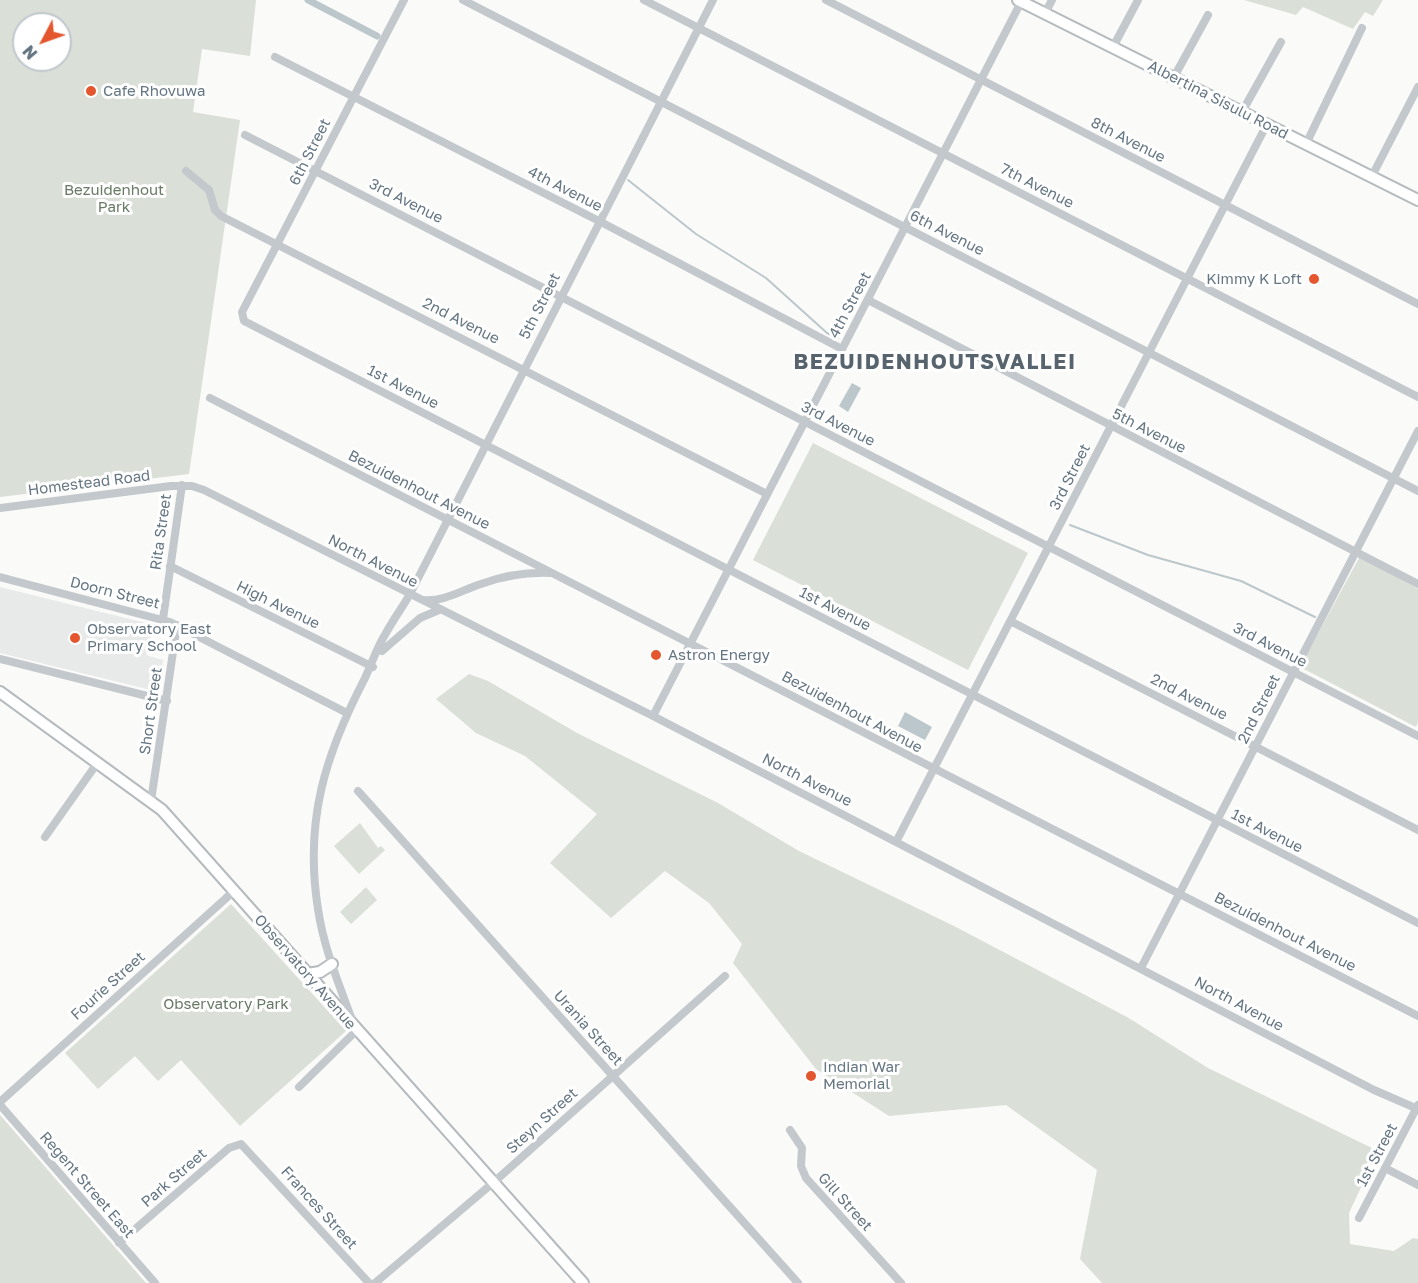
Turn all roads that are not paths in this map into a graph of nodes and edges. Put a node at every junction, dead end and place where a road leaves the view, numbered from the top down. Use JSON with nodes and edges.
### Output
{"nodes":[{"id":1,"x":404,"y":0,"type":"edge"},
{"id":2,"x":463,"y":0,"type":"edge"},
{"id":3,"x":644,"y":0,"type":"edge"},
{"id":4,"x":713,"y":0,"type":"edge"},
{"id":5,"x":826,"y":0,"type":"edge"},
{"id":6,"x":1052,"y":0,"type":"edge"},
{"id":7,"x":1138,"y":0,"type":"edge"},
{"id":8,"x":1019,"y":1,"type":"edge"},
{"id":9,"x":1045,"y":13,"type":"junction"},
{"id":10,"x":1208,"y":15,"type":"dead end"},
{"id":11,"x":1362,"y":27,"type":"dead end"},
{"id":12,"x":698,"y":28,"type":"junction"},
{"id":13,"x":1281,"y":42,"type":"dead end"},
{"id":14,"x":1113,"y":47,"type":"junction"},
{"id":15,"x":275,"y":57,"type":"dead end"},
{"id":16,"x":1174,"y":77,"type":"junction"},
{"id":17,"x":981,"y":80,"type":"junction"},
{"id":18,"x":1418,"y":87,"type":"edge"},
{"id":19,"x":354,"y":97,"type":"junction"},
{"id":20,"x":661,"y":101,"type":"junction"},
{"id":21,"x":1242,"y":112,"type":"junction"},
{"id":22,"x":1267,"y":124,"type":"junction"},
{"id":23,"x":245,"y":135,"type":"dead end"},
{"id":24,"x":1305,"y":144,"type":"junction"},
{"id":25,"x":943,"y":153,"type":"junction"},
{"id":26,"x":316,"y":170,"type":"junction"},
{"id":27,"x":186,"y":171,"type":"dead end"},
{"id":28,"x":1372,"y":176,"type":"junction"},
{"id":29,"x":1418,"y":200,"type":"edge"},
{"id":30,"x":1225,"y":205,"type":"junction"},
{"id":31,"x":598,"y":221,"type":"junction"},
{"id":32,"x":905,"y":227,"type":"junction"},
{"id":33,"x":279,"y":244,"type":"junction"},
{"id":34,"x":1187,"y":279,"type":"junction"},
{"id":35,"x":561,"y":295,"type":"junction"},
{"id":36,"x":868,"y":300,"type":"junction"},
{"id":37,"x":1418,"y":304,"type":"edge"},
{"id":38,"x":242,"y":317,"type":"joint"},
{"id":39,"x":842,"y":349,"type":"junction"},
{"id":40,"x":1150,"y":353,"type":"junction"},
{"id":41,"x":523,"y":368,"type":"junction"},
{"id":42,"x":1418,"y":397,"type":"edge"},
{"id":43,"x":210,"y":398,"type":"dead end"},
{"id":44,"x":804,"y":422,"type":"junction"},
{"id":45,"x":1111,"y":427,"type":"junction"},
{"id":46,"x":1418,"y":431,"type":"edge"},
{"id":47,"x":485,"y":444,"type":"junction"},
{"id":48,"x":1394,"y":479,"type":"junction"},
{"id":49,"x":182,"y":485,"type":"junction"},
{"id":50,"x":1418,"y":491,"type":"edge"},
{"id":51,"x":767,"y":494,"type":"junction"},
{"id":52,"x":0,"y":508,"type":"edge"},
{"id":53,"x":446,"y":519,"type":"junction"},
{"id":54,"x":1049,"y":548,"type":"junction"},
{"id":55,"x":1355,"y":552,"type":"junction"},
{"id":56,"x":170,"y":566,"type":"junction"},
{"id":57,"x":728,"y":569,"type":"junction"},
{"id":58,"x":554,"y":573,"type":"junction"},
{"id":59,"x":0,"y":577,"type":"edge"},
{"id":60,"x":1418,"y":584,"type":"edge"},
{"id":61,"x":410,"y":594,"type":"junction"},
{"id":62,"x":447,"y":597,"type":"junction"},
{"id":63,"x":420,"y":600,"type":"junction"},
{"id":64,"x":439,"y":610,"type":"junction"},
{"id":65,"x":450,"y":615,"type":"junction"},
{"id":66,"x":163,"y":619,"type":"junction"},
{"id":67,"x":1012,"y":622,"type":"junction"},
{"id":68,"x":177,"y":625,"type":"junction"},
{"id":69,"x":393,"y":625,"type":"junction"},
{"id":70,"x":690,"y":644,"type":"junction"},
{"id":71,"x":382,"y":651,"type":"junction"},
{"id":72,"x":0,"y":658,"type":"edge"},
{"id":73,"x":370,"y":668,"type":"junction"},
{"id":74,"x":1293,"y":672,"type":"junction"},
{"id":75,"x":0,"y":692,"type":"edge"},
{"id":76,"x":974,"y":694,"type":"junction"},
{"id":77,"x":167,"y":700,"type":"junction"},
{"id":78,"x":347,"y":713,"type":"junction"},
{"id":79,"x":653,"y":716,"type":"junction"},
{"id":80,"x":1418,"y":736,"type":"edge"},
{"id":81,"x":1255,"y":746,"type":"junction"},
{"id":82,"x":98,"y":762,"type":"junction"},
{"id":83,"x":934,"y":770,"type":"junction"},
{"id":84,"x":358,"y":791,"type":"dead end"},
{"id":85,"x":151,"y":801,"type":"junction"},
{"id":86,"x":1217,"y":821,"type":"junction"},
{"id":87,"x":1418,"y":830,"type":"edge"},
{"id":88,"x":45,"y":837,"type":"dead end"},
{"id":89,"x":896,"y":842,"type":"junction"},
{"id":90,"x":234,"y":891,"type":"junction"},
{"id":91,"x":1179,"y":894,"type":"junction"},
{"id":92,"x":1418,"y":923,"type":"edge"},
{"id":93,"x":332,"y":964,"type":"junction"},
{"id":94,"x":1142,"y":968,"type":"junction"},
{"id":95,"x":307,"y":974,"type":"junction"},
{"id":96,"x":725,"y":976,"type":"dead end"},
{"id":97,"x":1418,"y":1016,"type":"edge"},
{"id":98,"x":356,"y":1031,"type":"junction"},
{"id":99,"x":612,"y":1076,"type":"junction"},
{"id":100,"x":299,"y":1087,"type":"dead end"},
{"id":101,"x":0,"y":1103,"type":"edge"},
{"id":102,"x":1417,"y":1107,"type":"edge"},
{"id":103,"x":790,"y":1130,"type":"dead end"},
{"id":104,"x":249,"y":1151,"type":"joint"},
{"id":105,"x":1385,"y":1168,"type":"junction"},
{"id":106,"x":494,"y":1182,"type":"junction"},
{"id":107,"x":1418,"y":1185,"type":"edge"},
{"id":108,"x":1359,"y":1218,"type":"dead end"},
{"id":109,"x":119,"y":1243,"type":"junction"},
{"id":110,"x":155,"y":1283,"type":"edge"},
{"id":111,"x":369,"y":1283,"type":"edge"},
{"id":112,"x":375,"y":1283,"type":"edge"},
{"id":113,"x":583,"y":1283,"type":"edge"},
{"id":114,"x":798,"y":1283,"type":"edge"},
{"id":115,"x":901,"y":1283,"type":"edge"}],
"edges":[{"from":1,"to":19,"type":"street","name":"6th Street"},
{"from":2,"to":20,"type":"street","name":"6th Avenue"},
{"from":3,"to":12,"type":"street","name":"7th Avenue"},
{"from":4,"to":12,"type":"street","name":"5th Street"},
{"from":5,"to":17,"type":"street","name":"8th Avenue"},
{"from":6,"to":9,"type":"street"},
{"from":7,"to":14,"type":"street"},
{"from":8,"to":9,"type":"main road","name":"Albertina Sisulu Road"},
{"from":8,"to":17,"type":"street","name":"4th Street"},
{"from":9,"to":14,"type":"main road","name":"Albertina Sisulu Road"},
{"from":10,"to":16,"type":"street"},
{"from":11,"to":24,"type":"street"},
{"from":12,"to":20,"type":"street","name":"5th Street"},
{"from":12,"to":25,"type":"street","name":"7th Avenue"},
{"from":13,"to":21,"type":"street"},
{"from":14,"to":16,"type":"main road","name":"Albertina Sisulu Road"},
{"from":15,"to":19,"type":"street","name":"4th Avenue"},
{"from":16,"to":21,"type":"main road","name":"Albertina Sisulu Road"},
{"from":17,"to":25,"type":"street","name":"4th Street"},
{"from":17,"to":30,"type":"street","name":"8th Avenue"},
{"from":18,"to":28,"type":"street"},
{"from":19,"to":26,"type":"street","name":"6th Street"},
{"from":19,"to":31,"type":"street","name":"4th Avenue"},
{"from":20,"to":31,"type":"street","name":"5th Street"},
{"from":20,"to":32,"type":"street","name":"6th Avenue"},
{"from":21,"to":22,"type":"main road","name":"Albertina Sisulu Road"},
{"from":22,"to":24,"type":"main road","name":"Albertina Sisulu Road"},
{"from":22,"to":30,"type":"street","name":"3rd Street"},
{"from":23,"to":26,"type":"street","name":"3rd Avenue"},
{"from":24,"to":28,"type":"main road","name":"Albertina Sisulu Road"},
{"from":25,"to":32,"type":"street","name":"4th Street"},
{"from":25,"to":34,"type":"street","name":"7th Avenue"},
{"from":26,"to":33,"type":"street","name":"6th Street"},
{"from":26,"to":35,"type":"street","name":"3rd Avenue"},
{"from":27,"to":33,"type":"street","name":"2nd Avenue"},
{"from":28,"to":29,"type":"main road","name":"Albertina Sisulu Road"},
{"from":30,"to":34,"type":"street","name":"3rd Street"},
{"from":30,"to":37,"type":"street","name":"8th Avenue"},
{"from":31,"to":35,"type":"street","name":"5th Street"},
{"from":31,"to":39,"type":"street","name":"4th Avenue"},
{"from":32,"to":36,"type":"street","name":"4th Street"},
{"from":32,"to":40,"type":"street","name":"6th Avenue"},
{"from":33,"to":38,"type":"street","name":"6th Street"},
{"from":33,"to":41,"type":"street","name":"2nd Avenue"},
{"from":34,"to":40,"type":"street","name":"3rd Street"},
{"from":34,"to":42,"type":"street","name":"7th Avenue"},
{"from":35,"to":41,"type":"street","name":"5th Street"},
{"from":35,"to":44,"type":"street","name":"3rd Avenue"},
{"from":36,"to":39,"type":"street","name":"4th Street"},
{"from":36,"to":45,"type":"street","name":"5th Avenue"},
{"from":38,"to":47,"type":"street","name":"1st Avenue"},
{"from":39,"to":44,"type":"street","name":"4th Street"},
{"from":40,"to":45,"type":"street","name":"3rd Street"},
{"from":40,"to":48,"type":"street","name":"6th Avenue"},
{"from":41,"to":47,"type":"street","name":"5th Street"},
{"from":41,"to":51,"type":"street","name":"2nd Avenue"},
{"from":43,"to":53,"type":"street","name":"Bezuidenhout Avenue"},
{"from":44,"to":51,"type":"street","name":"4th Street"},
{"from":44,"to":54,"type":"street","name":"3rd Avenue"},
{"from":45,"to":54,"type":"street","name":"3rd Street"},
{"from":45,"to":55,"type":"street","name":"5th Avenue"},
{"from":46,"to":48,"type":"street","name":"2nd Street"},
{"from":47,"to":53,"type":"street","name":"5th Street"},
{"from":47,"to":57,"type":"street","name":"1st Avenue"},
{"from":48,"to":50,"type":"street","name":"6th Avenue"},
{"from":48,"to":55,"type":"street","name":"2nd Street"},
{"from":49,"to":52,"type":"street","name":"Homestead Road"},
{"from":49,"to":56,"type":"street","name":"Rita Street"},
{"from":49,"to":61,"type":"street","name":"North Avenue"},
{"from":51,"to":57,"type":"street","name":"4th Street"},
{"from":53,"to":58,"type":"street","name":"Bezuidenhout Avenue"},
{"from":53,"to":61,"type":"street","name":"5th Street"},
{"from":54,"to":67,"type":"street","name":"3rd Street"},
{"from":54,"to":74,"type":"street","name":"3rd Avenue"},
{"from":55,"to":60,"type":"street","name":"5th Avenue"},
{"from":55,"to":74,"type":"street","name":"2nd Street"},
{"from":56,"to":66,"type":"street","name":"Rita Street"},
{"from":56,"to":73,"type":"street","name":"High Avenue"},
{"from":57,"to":70,"type":"street","name":"4th Street"},
{"from":57,"to":76,"type":"street","name":"1st Avenue"},
{"from":58,"to":62,"type":"street"},
{"from":58,"to":70,"type":"street","name":"Bezuidenhout Avenue"},
{"from":59,"to":66,"type":"street","name":"Doorn Street"},
{"from":61,"to":63,"type":"street","name":"North Avenue"},
{"from":61,"to":69,"type":"street","name":"5th Street"},
{"from":62,"to":63,"type":"street"},
{"from":62,"to":65,"type":"street"},
{"from":63,"to":64,"type":"street","name":"North Avenue"},
{"from":64,"to":65,"type":"street","name":"North Avenue"},
{"from":64,"to":71,"type":"street"},
{"from":65,"to":79,"type":"street","name":"North Avenue"},
{"from":66,"to":68,"type":"street","name":"Doorn Street"},
{"from":67,"to":76,"type":"street","name":"3rd Street"},
{"from":67,"to":81,"type":"street","name":"2nd Avenue"},
{"from":68,"to":77,"type":"street","name":"Short Street"},
{"from":68,"to":78,"type":"street","name":"Doorn Street"},
{"from":69,"to":71,"type":"street","name":"5th Street"},
{"from":69,"to":73,"type":"street","name":"5th Street"},
{"from":70,"to":79,"type":"street","name":"4th Street"},
{"from":70,"to":83,"type":"street","name":"Bezuidenhout Avenue"},
{"from":71,"to":73,"type":"street","name":"5th Street"},
{"from":72,"to":77,"type":"street"},
{"from":73,"to":78,"type":"street"},
{"from":74,"to":80,"type":"street","name":"3rd Avenue"},
{"from":74,"to":81,"type":"street","name":"2nd Street"},
{"from":75,"to":82,"type":"main road","name":"Observatory Avenue"},
{"from":76,"to":83,"type":"street","name":"3rd Street"},
{"from":76,"to":86,"type":"street","name":"1st Avenue"},
{"from":77,"to":85,"type":"street","name":"Short Street"},
{"from":78,"to":93,"type":"street"},
{"from":79,"to":89,"type":"street","name":"North Avenue"},
{"from":81,"to":86,"type":"street","name":"2nd Street"},
{"from":81,"to":87,"type":"street","name":"2nd Avenue"},
{"from":82,"to":85,"type":"main road","name":"Observatory Avenue"},
{"from":82,"to":88,"type":"street"},
{"from":83,"to":89,"type":"street","name":"3rd Street"},
{"from":83,"to":91,"type":"street","name":"Bezuidenhout Avenue"},
{"from":84,"to":99,"type":"street","name":"Urania Street"},
{"from":85,"to":90,"type":"main road","name":"Observatory Avenue"},
{"from":86,"to":91,"type":"street","name":"2nd Street"},
{"from":86,"to":92,"type":"street","name":"1st Avenue"},
{"from":89,"to":94,"type":"street","name":"North Avenue"},
{"from":90,"to":95,"type":"main road","name":"Observatory Avenue"},
{"from":90,"to":101,"type":"street","name":"Fourie Street"},
{"from":91,"to":94,"type":"street","name":"2nd Street"},
{"from":91,"to":97,"type":"street","name":"Bezuidenhout Avenue"},
{"from":93,"to":95,"type":"main road"},
{"from":93,"to":98,"type":"street"},
{"from":94,"to":102,"type":"street","name":"North Avenue"},
{"from":95,"to":98,"type":"main road","name":"Observatory Avenue"},
{"from":96,"to":99,"type":"street","name":"Steyn Street"},
{"from":98,"to":100,"type":"street"},
{"from":98,"to":106,"type":"main road","name":"Observatory Avenue"},
{"from":99,"to":106,"type":"street","name":"Steyn Street"},
{"from":99,"to":114,"type":"street","name":"Urania Street"},
{"from":101,"to":109,"type":"street","name":"Regent Street East"},
{"from":102,"to":105,"type":"street","name":"1st Street"},
{"from":103,"to":115,"type":"street","name":"Gill Street"},
{"from":104,"to":109,"type":"street","name":"Park Street"},
{"from":104,"to":111,"type":"street","name":"Frances Street"},
{"from":105,"to":107,"type":"street"},
{"from":105,"to":108,"type":"street","name":"1st Street"},
{"from":106,"to":112,"type":"street","name":"Steyn Street"},
{"from":106,"to":113,"type":"main road","name":"Observatory Avenue"},
{"from":109,"to":110,"type":"street","name":"Regent Street East"}]}
